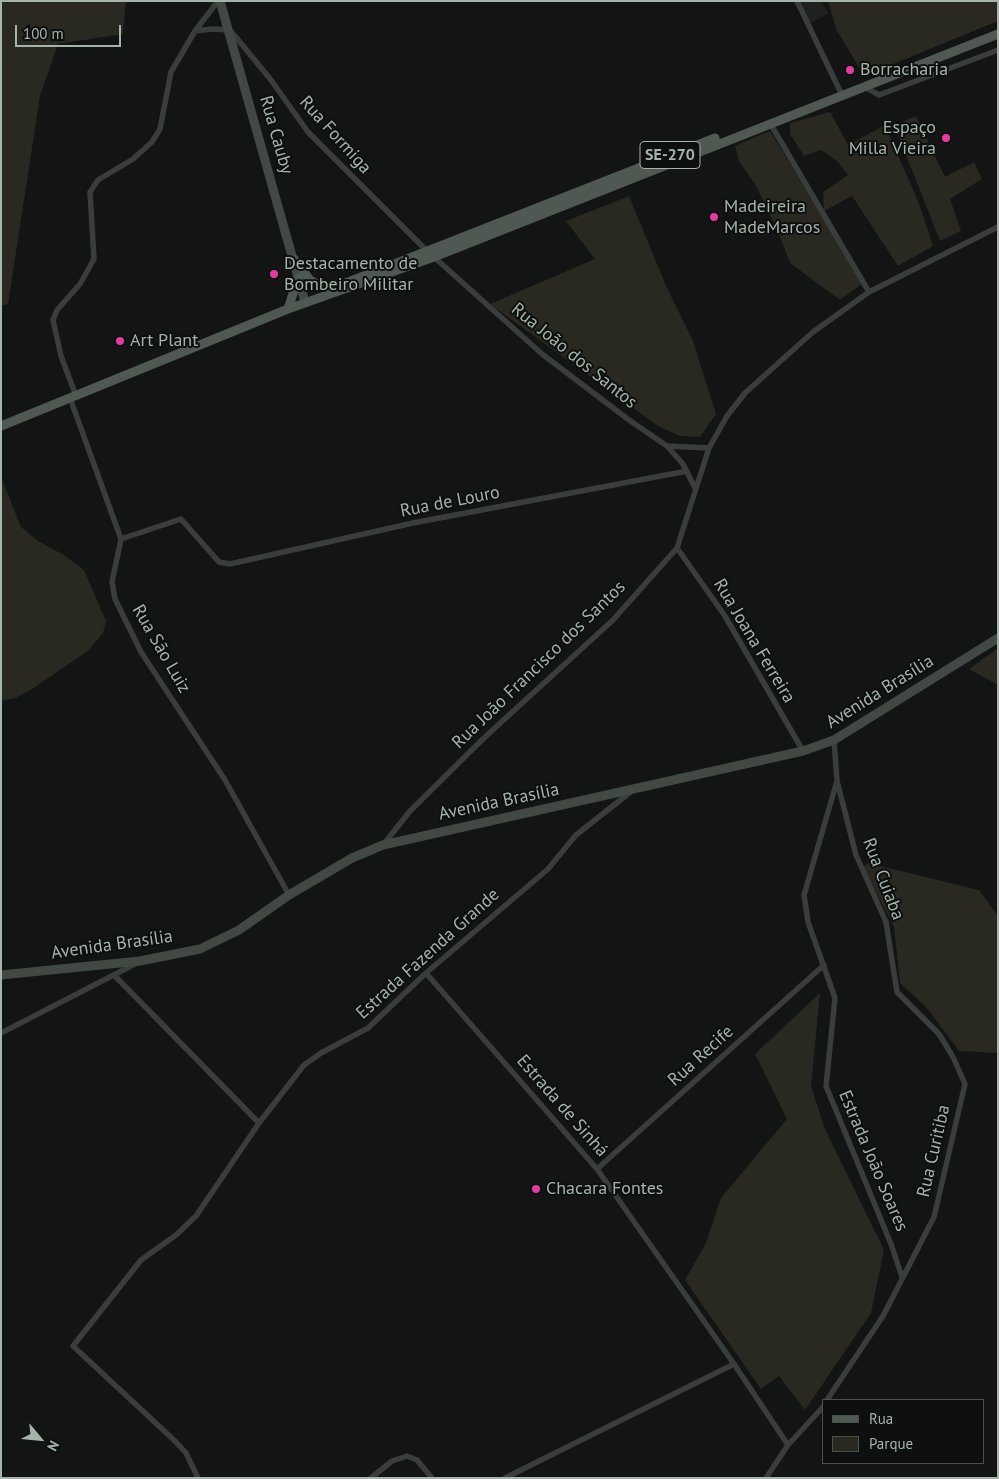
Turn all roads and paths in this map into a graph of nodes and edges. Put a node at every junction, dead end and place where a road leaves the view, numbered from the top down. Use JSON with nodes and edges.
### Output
{"nodes":[{"id":1,"x":219,"y":1,"type":"edge"},
{"id":2,"x":797,"y":1,"type":"edge"},
{"id":3,"x":998,"y":29,"type":"edge"},
{"id":4,"x":230,"y":30,"type":"junction"},
{"id":5,"x":195,"y":32,"type":"junction"},
{"id":6,"x":998,"y":34,"type":"edge"},
{"id":7,"x":998,"y":50,"type":"edge"},
{"id":8,"x":865,"y":87,"type":"junction"},
{"id":9,"x":840,"y":91,"type":"junction"},
{"id":10,"x":770,"y":123,"type":"junction"},
{"id":11,"x":998,"y":227,"type":"edge"},
{"id":12,"x":427,"y":251,"type":"junction"},
{"id":13,"x":434,"y":257,"type":"junction"},
{"id":14,"x":294,"y":259,"type":"junction"},
{"id":15,"x":298,"y":278,"type":"junction"},
{"id":16,"x":335,"y":287,"type":"junction"},
{"id":17,"x":869,"y":292,"type":"junction"},
{"id":18,"x":318,"y":297,"type":"junction"},
{"id":19,"x":305,"y":302,"type":"junction"},
{"id":20,"x":288,"y":308,"type":"junction"},
{"id":21,"x":73,"y":397,"type":"junction"},
{"id":22,"x":1,"y":426,"type":"edge"},
{"id":23,"x":667,"y":446,"type":"junction"},
{"id":24,"x":709,"y":448,"type":"junction"},
{"id":25,"x":687,"y":471,"type":"junction"},
{"id":26,"x":695,"y":488,"type":"junction"},
{"id":27,"x":121,"y":539,"type":"junction"},
{"id":28,"x":677,"y":548,"type":"junction"},
{"id":29,"x":998,"y":638,"type":"edge"},
{"id":30,"x":834,"y":740,"type":"junction"},
{"id":31,"x":803,"y":751,"type":"junction"},
{"id":32,"x":837,"y":781,"type":"junction"},
{"id":33,"x":635,"y":789,"type":"junction"},
{"id":34,"x":383,"y":845,"type":"junction"},
{"id":35,"x":289,"y":895,"type":"junction"},
{"id":36,"x":140,"y":962,"type":"junction"},
{"id":37,"x":824,"y":965,"type":"junction"},
{"id":38,"x":426,"y":973,"type":"junction"},
{"id":39,"x":1,"y":975,"type":"edge"},
{"id":40,"x":114,"y":975,"type":"junction"},
{"id":41,"x":1,"y":1033,"type":"edge"},
{"id":42,"x":953,"y":1057,"type":"joint"},
{"id":43,"x":259,"y":1123,"type":"junction"},
{"id":44,"x":597,"y":1168,"type":"junction"},
{"id":45,"x":902,"y":1277,"type":"junction"},
{"id":46,"x":734,"y":1364,"type":"junction"},
{"id":47,"x":829,"y":1399,"type":"edge"},
{"id":48,"x":822,"y":1407,"type":"edge"},
{"id":49,"x":788,"y":1445,"type":"junction"},
{"id":50,"x":198,"y":1478,"type":"edge"},
{"id":51,"x":371,"y":1478,"type":"edge"},
{"id":52,"x":432,"y":1478,"type":"edge"},
{"id":53,"x":505,"y":1478,"type":"edge"},
{"id":54,"x":766,"y":1478,"type":"edge"}],
"edges":[{"from":1,"to":4,"type":"main road","name":"Rua Cauby"},
{"from":1,"to":5,"type":"street"},
{"from":2,"to":9,"type":"street"},
{"from":3,"to":9,"type":"main road","number":"SE-270"},
{"from":4,"to":5,"type":"street"},
{"from":4,"to":12,"type":"street","name":"Rua Formiga"},
{"from":4,"to":14,"type":"main road","name":"Rua Cauby"},
{"from":5,"to":21,"type":"street"},
{"from":6,"to":8,"type":"main road","number":"SE-270"},
{"from":7,"to":8,"type":"street"},
{"from":8,"to":10,"type":"main road","number":"SE-270"},
{"from":9,"to":12,"type":"main road","number":"SE-270"},
{"from":10,"to":13,"type":"main road","number":"SE-270"},
{"from":10,"to":17,"type":"street"},
{"from":11,"to":17,"type":"street","name":"Rua João Francisco dos Santos"},
{"from":12,"to":16,"type":"main road","number":"SE-270"},
{"from":13,"to":18,"type":"main road","number":"SE-270"},
{"from":13,"to":23,"type":"street","name":"Rua João dos Santos"},
{"from":14,"to":15,"type":"main road","name":"Rua Cauby"},
{"from":14,"to":16,"type":"main road"},
{"from":15,"to":19,"type":"main road","name":"Rua Cauby"},
{"from":15,"to":20,"type":"main road"},
{"from":16,"to":18,"type":"main road","number":"SE-270"},
{"from":17,"to":24,"type":"street","name":"Rua João Francisco dos Santos"},
{"from":18,"to":19,"type":"main road","number":"SE-270"},
{"from":19,"to":20,"type":"main road","number":"SE-270"},
{"from":20,"to":21,"type":"main road","number":"SE-270"},
{"from":21,"to":22,"type":"main road","number":"SE-270"},
{"from":21,"to":27,"type":"street"},
{"from":23,"to":24,"type":"street"},
{"from":23,"to":25,"type":"street","name":"Rua João dos Santos"},
{"from":24,"to":26,"type":"street","name":"Rua João Francisco dos Santos"},
{"from":25,"to":26,"type":"street","name":"Rua João dos Santos"},
{"from":25,"to":27,"type":"street","name":"Rua de Louro"},
{"from":26,"to":28,"type":"street","name":"Rua João Francisco dos Santos"},
{"from":27,"to":35,"type":"street","name":"Rua São Luiz"},
{"from":28,"to":31,"type":"street","name":"Rua Joana Ferreira"},
{"from":28,"to":34,"type":"street","name":"Rua João Francisco dos Santos"},
{"from":29,"to":30,"type":"main road","name":"Avenida Brasília"},
{"from":30,"to":31,"type":"main road","name":"Avenida Brasília"},
{"from":30,"to":32,"type":"street","name":"Estrada João Soares"},
{"from":31,"to":33,"type":"main road","name":"Avenida Brasília"},
{"from":32,"to":37,"type":"street","name":"Estrada João Soares"},
{"from":32,"to":42,"type":"street","name":"Rua Cuiaba"},
{"from":33,"to":34,"type":"main road","name":"Avenida Brasília"},
{"from":33,"to":38,"type":"street","name":"Estrada Fazenda Grande"},
{"from":34,"to":35,"type":"main road","name":"Avenida Brasília"},
{"from":35,"to":36,"type":"main road","name":"Avenida Brasília"},
{"from":36,"to":39,"type":"main road","name":"Avenida Brasília"},
{"from":36,"to":40,"type":"street"},
{"from":37,"to":44,"type":"street","name":"Rua Recife"},
{"from":37,"to":45,"type":"street","name":"Estrada João Soares"},
{"from":38,"to":43,"type":"street","name":"Estrada Fazenda Grande"},
{"from":38,"to":44,"type":"street","name":"Estrada de Sinhá"},
{"from":40,"to":41,"type":"street"},
{"from":40,"to":43,"type":"street"},
{"from":42,"to":45,"type":"street","name":"Rua Curitiba"},
{"from":43,"to":50,"type":"street","name":"Estrada Fazenda Grande"},
{"from":44,"to":46,"type":"street","name":"Estrada de Sinhá"},
{"from":45,"to":47,"type":"street"},
{"from":46,"to":49,"type":"street","name":"Estrada de Sinhá"},
{"from":46,"to":53,"type":"street"},
{"from":48,"to":49,"type":"street"},
{"from":49,"to":54,"type":"street"},
{"from":51,"to":52,"type":"street"}]}
